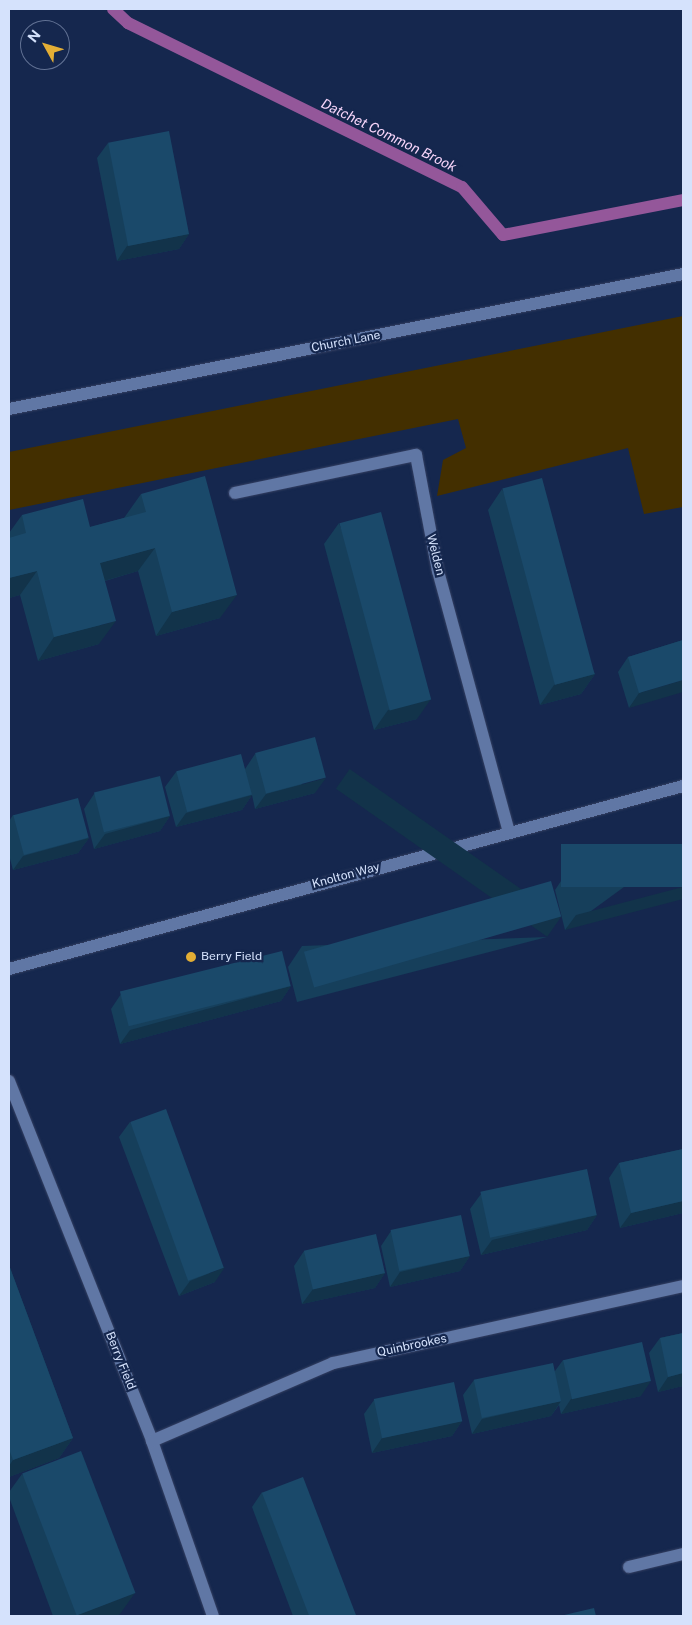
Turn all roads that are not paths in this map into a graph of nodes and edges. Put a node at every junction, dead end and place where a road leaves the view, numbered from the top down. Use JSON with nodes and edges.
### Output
{"nodes":[{"id":1,"x":683,"y":274,"type":"edge"},
{"id":2,"x":9,"y":409,"type":"edge"},
{"id":3,"x":235,"y":493,"type":"dead end"},
{"id":4,"x":683,"y":786,"type":"edge"},
{"id":5,"x":509,"y":832,"type":"junction"},
{"id":6,"x":9,"y":969,"type":"edge"},
{"id":7,"x":9,"y":1081,"type":"edge"},
{"id":8,"x":683,"y":1286,"type":"edge"},
{"id":9,"x":152,"y":1441,"type":"junction"},
{"id":10,"x":683,"y":1554,"type":"edge"},
{"id":11,"x":629,"y":1567,"type":"dead end"},
{"id":12,"x":213,"y":1616,"type":"edge"}],
"edges":[{"from":1,"to":2,"type":"street","name":"Church Lane"},
{"from":3,"to":5,"type":"street","name":"Welden"},
{"from":4,"to":5,"type":"street","name":"Knolton Way"},
{"from":5,"to":6,"type":"street","name":"Knolton Way"},
{"from":7,"to":9,"type":"street","name":"Berry Field"},
{"from":8,"to":9,"type":"street","name":"Quinbrookes"},
{"from":9,"to":12,"type":"street","name":"Berry Field"},
{"from":10,"to":11,"type":"street"}]}
